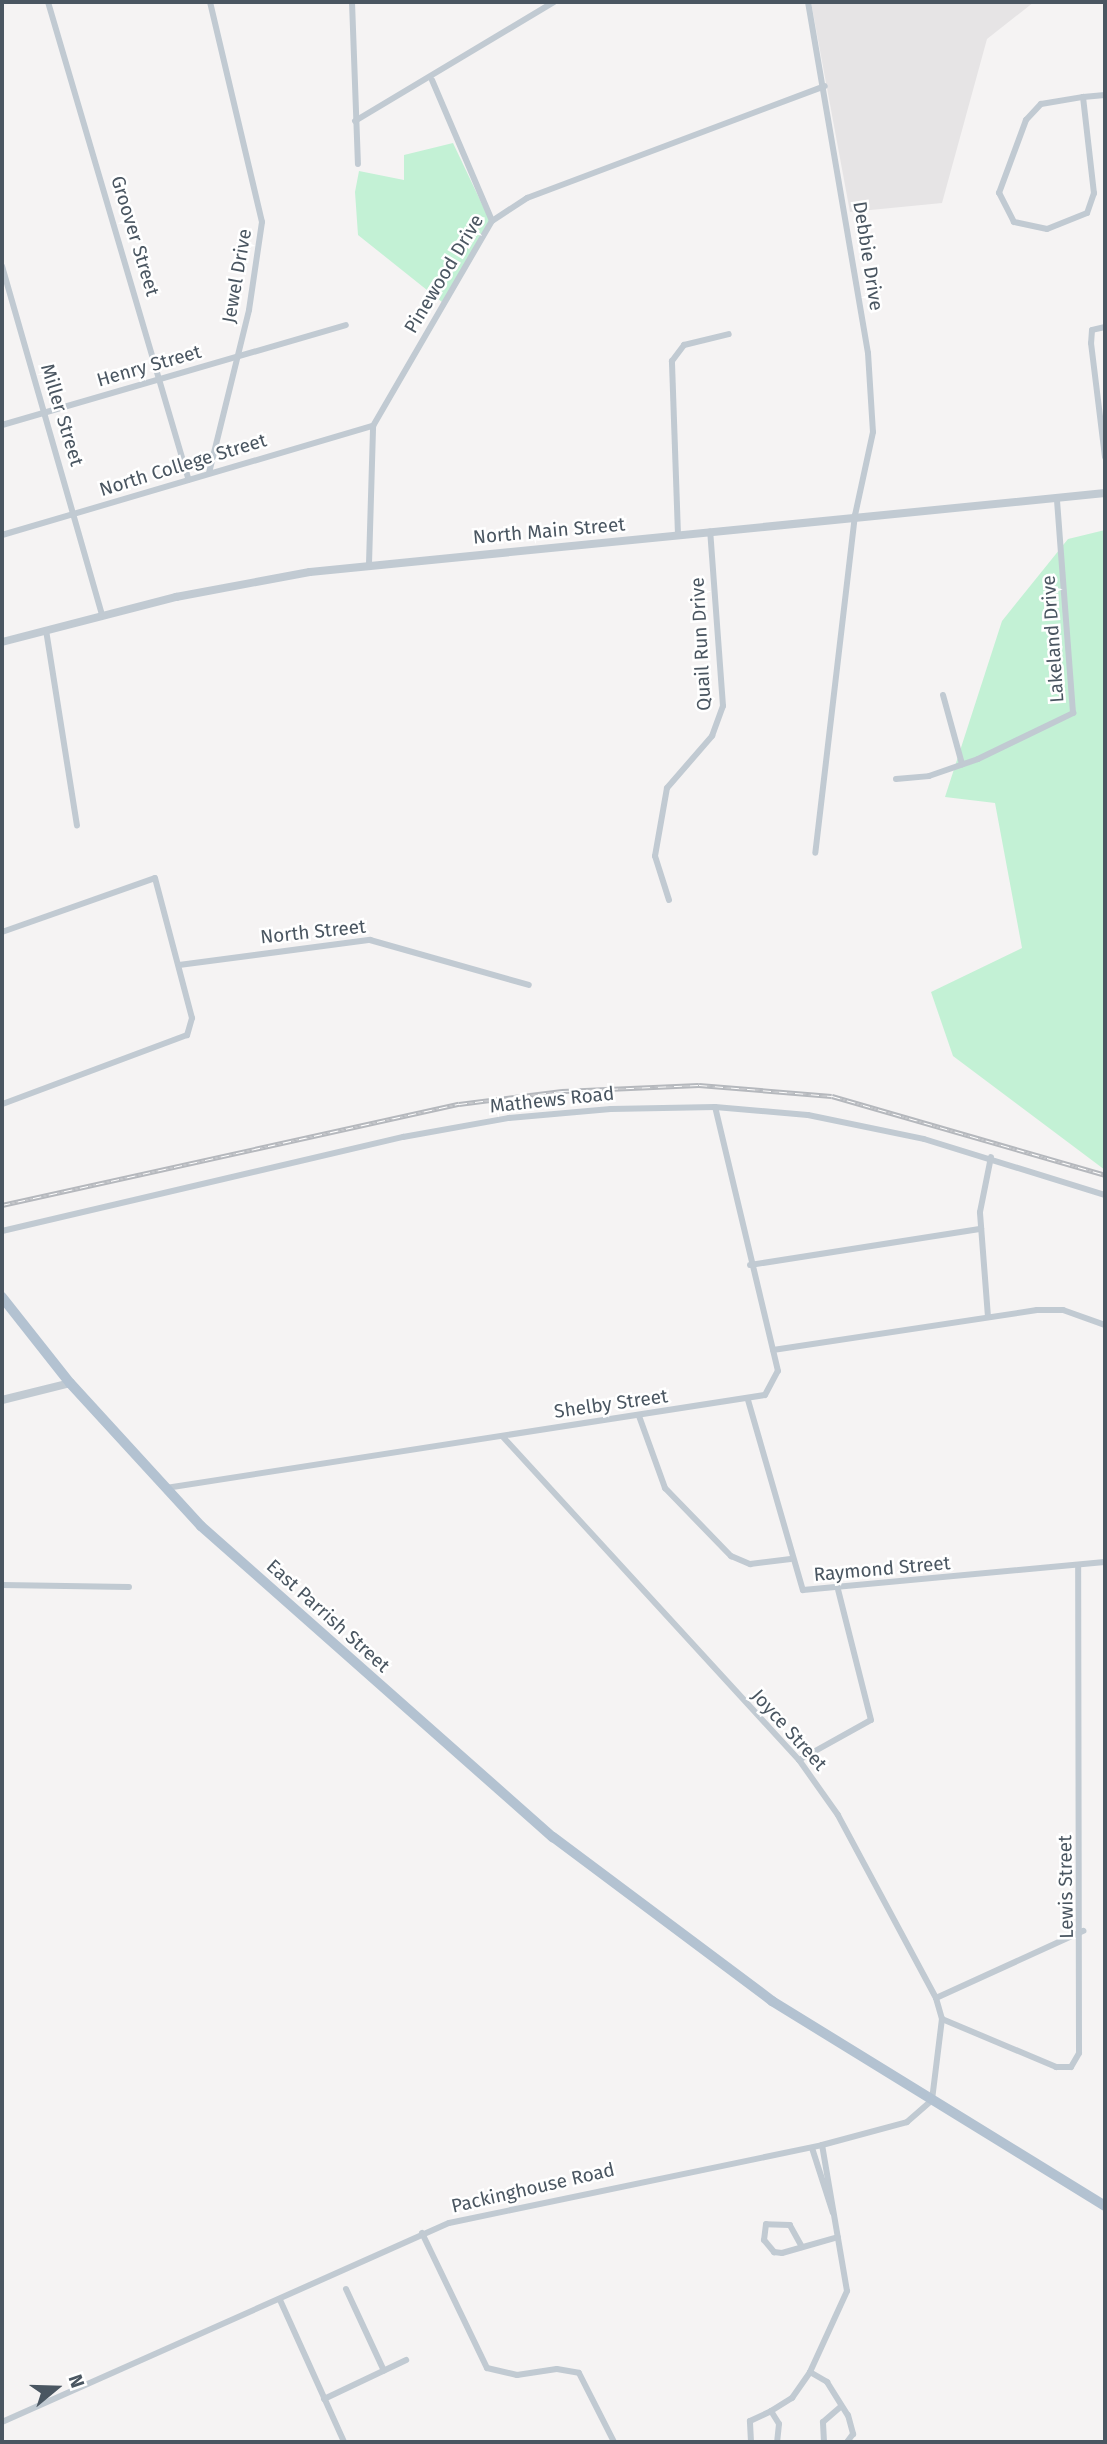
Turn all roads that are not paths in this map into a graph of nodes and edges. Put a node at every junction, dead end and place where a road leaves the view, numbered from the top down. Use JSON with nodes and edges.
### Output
{"nodes":[{"id":1,"x":48,"y":2,"type":"edge"},
{"id":2,"x":210,"y":2,"type":"edge"},
{"id":3,"x":352,"y":2,"type":"edge"},
{"id":4,"x":554,"y":2,"type":"edge"},
{"id":5,"x":808,"y":2,"type":"edge"},
{"id":6,"x":432,"y":80,"type":"junction"},
{"id":7,"x":825,"y":86,"type":"junction"},
{"id":8,"x":1105,"y":95,"type":"edge"},
{"id":9,"x":1083,"y":97,"type":"junction"},
{"id":10,"x":355,"y":121,"type":"junction"},
{"id":11,"x":358,"y":164,"type":"dead end"},
{"id":12,"x":492,"y":221,"type":"junction"},
{"id":13,"x":2,"y":266,"type":"edge"},
{"id":14,"x":346,"y":325,"type":"dead end"},
{"id":15,"x":1105,"y":327,"type":"edge"},
{"id":16,"x":729,"y":334,"type":"dead end"},
{"id":17,"x":238,"y":356,"type":"junction"},
{"id":18,"x":161,"y":377,"type":"junction"},
{"id":19,"x":45,"y":413,"type":"junction"},
{"id":20,"x":2,"y":425,"type":"edge"},
{"id":21,"x":373,"y":426,"type":"junction"},
{"id":22,"x":1105,"y":457,"type":"edge"},
{"id":23,"x":209,"y":473,"type":"junction"},
{"id":24,"x":189,"y":480,"type":"junction"},
{"id":25,"x":1105,"y":493,"type":"edge"},
{"id":26,"x":1057,"y":499,"type":"junction"},
{"id":27,"x":75,"y":514,"type":"junction"},
{"id":28,"x":855,"y":515,"type":"junction"},
{"id":29,"x":710,"y":531,"type":"junction"},
{"id":30,"x":2,"y":535,"type":"edge"},
{"id":31,"x":678,"y":535,"type":"junction"},
{"id":32,"x":369,"y":564,"type":"junction"},
{"id":33,"x":102,"y":614,"type":"junction"},
{"id":34,"x":46,"y":631,"type":"junction"},
{"id":35,"x":2,"y":642,"type":"edge"},
{"id":36,"x":943,"y":695,"type":"dead end"},
{"id":37,"x":962,"y":764,"type":"junction"},
{"id":38,"x":897,"y":779,"type":"dead end"},
{"id":39,"x":78,"y":826,"type":"dead end"},
{"id":40,"x":815,"y":853,"type":"dead end"},
{"id":41,"x":669,"y":900,"type":"dead end"},
{"id":42,"x":2,"y":932,"type":"edge"},
{"id":43,"x":179,"y":965,"type":"junction"},
{"id":44,"x":529,"y":985,"type":"dead end"},
{"id":45,"x":2,"y":1104,"type":"edge"},
{"id":46,"x":715,"y":1107,"type":"junction"},
{"id":47,"x":990,"y":1157,"type":"junction"},
{"id":48,"x":1105,"y":1195,"type":"edge"},
{"id":49,"x":981,"y":1229,"type":"junction"},
{"id":50,"x":2,"y":1231,"type":"edge"},
{"id":51,"x":750,"y":1265,"type":"junction"},
{"id":52,"x":2,"y":1297,"type":"edge"},
{"id":53,"x":988,"y":1317,"type":"junction"},
{"id":54,"x":1105,"y":1325,"type":"edge"},
{"id":55,"x":773,"y":1350,"type":"junction"},
{"id":56,"x":70,"y":1383,"type":"junction"},
{"id":57,"x":2,"y":1400,"type":"edge"},
{"id":58,"x":748,"y":1400,"type":"junction"},
{"id":59,"x":639,"y":1416,"type":"junction"},
{"id":60,"x":503,"y":1437,"type":"junction"},
{"id":61,"x":164,"y":1488,"type":"junction"},
{"id":62,"x":791,"y":1559,"type":"junction"},
{"id":63,"x":1105,"y":1562,"type":"edge"},
{"id":64,"x":1078,"y":1565,"type":"junction"},
{"id":65,"x":2,"y":1585,"type":"edge"},
{"id":66,"x":129,"y":1587,"type":"dead end"},
{"id":67,"x":838,"y":1590,"type":"junction"},
{"id":68,"x":799,"y":1760,"type":"junction"},
{"id":69,"x":1083,"y":1931,"type":"junction"},
{"id":70,"x":936,"y":1998,"type":"junction"},
{"id":71,"x":943,"y":2019,"type":"junction"},
{"id":72,"x":932,"y":2100,"type":"junction"},
{"id":73,"x":822,"y":2145,"type":"junction"},
{"id":74,"x":812,"y":2148,"type":"junction"},
{"id":75,"x":1105,"y":2206,"type":"edge"},
{"id":76,"x":834,"y":2215,"type":"junction"},
{"id":77,"x":422,"y":2233,"type":"junction"},
{"id":78,"x":838,"y":2237,"type":"junction"},
{"id":79,"x":802,"y":2247,"type":"junction"},
{"id":80,"x":346,"y":2289,"type":"dead end"},
{"id":81,"x":280,"y":2300,"type":"junction"},
{"id":82,"x":407,"y":2360,"type":"dead end"},
{"id":83,"x":384,"y":2371,"type":"junction"},
{"id":84,"x":810,"y":2372,"type":"junction"},
{"id":85,"x":324,"y":2399,"type":"junction"},
{"id":86,"x":840,"y":2407,"type":"junction"},
{"id":87,"x":771,"y":2411,"type":"junction"},
{"id":88,"x":2,"y":2422,"type":"edge"},
{"id":89,"x":344,"y":2442,"type":"edge"},
{"id":90,"x":614,"y":2442,"type":"edge"},
{"id":91,"x":751,"y":2442,"type":"edge"},
{"id":92,"x":776,"y":2442,"type":"edge"},
{"id":93,"x":824,"y":2442,"type":"edge"},
{"id":94,"x":847,"y":2442,"type":"edge"}],
"edges":[{"from":1,"to":18,"type":"street","name":"Groover Street"},
{"from":2,"to":17,"type":"street","name":"Jewel Drive"},
{"from":3,"to":10,"type":"street"},
{"from":4,"to":6,"type":"street"},
{"from":5,"to":7,"type":"street","name":"Debbie Drive"},
{"from":6,"to":10,"type":"street"},
{"from":6,"to":12,"type":"street"},
{"from":7,"to":12,"type":"street","name":"Pinewood Drive"},
{"from":7,"to":28,"type":"street","name":"Debbie Drive"},
{"from":8,"to":9,"type":"street"},
{"from":9,"to":9,"type":"street"},
{"from":10,"to":11,"type":"street"},
{"from":12,"to":21,"type":"street","name":"Pinewood Drive"},
{"from":13,"to":19,"type":"street","name":"Miller Street"},
{"from":14,"to":17,"type":"street","name":"Henry Street"},
{"from":15,"to":22,"type":"street"},
{"from":16,"to":31,"type":"street"},
{"from":17,"to":18,"type":"street","name":"Henry Street"},
{"from":17,"to":23,"type":"street","name":"Jewel Drive"},
{"from":18,"to":19,"type":"street","name":"Henry Street"},
{"from":18,"to":24,"type":"street","name":"Groover Street"},
{"from":19,"to":20,"type":"street","name":"Henry Street"},
{"from":19,"to":27,"type":"street","name":"Miller Street"},
{"from":21,"to":23,"type":"street","name":"North College Street"},
{"from":21,"to":32,"type":"street","name":"Pinewood Drive"},
{"from":23,"to":24,"type":"street","name":"North College Street"},
{"from":24,"to":27,"type":"street","name":"North College Street"},
{"from":25,"to":26,"type":"street","name":"North Main Street"},
{"from":26,"to":28,"type":"street","name":"North Main Street"},
{"from":26,"to":37,"type":"street","name":"Lakeland Drive"},
{"from":27,"to":30,"type":"street","name":"North College Street"},
{"from":27,"to":33,"type":"street","name":"Miller Street"},
{"from":28,"to":29,"type":"street","name":"North Main Street"},
{"from":28,"to":40,"type":"street","name":"Debbie Drive"},
{"from":29,"to":31,"type":"street","name":"North Main Street"},
{"from":29,"to":41,"type":"street","name":"Quail Run Drive"},
{"from":31,"to":32,"type":"street","name":"North Main Street"},
{"from":32,"to":33,"type":"street","name":"North Main Street"},
{"from":33,"to":34,"type":"street","name":"North Main Street"},
{"from":34,"to":35,"type":"street","name":"North Main Street"},
{"from":34,"to":39,"type":"street"},
{"from":36,"to":37,"type":"street"},
{"from":37,"to":38,"type":"street","name":"Lakeland Drive"},
{"from":42,"to":43,"type":"street"},
{"from":43,"to":44,"type":"street","name":"North Street"},
{"from":43,"to":45,"type":"street"},
{"from":46,"to":47,"type":"street","name":"Mathews Road"},
{"from":46,"to":50,"type":"street","name":"Mathews Road"},
{"from":46,"to":51,"type":"street","name":"Shelby Street"},
{"from":47,"to":48,"type":"street","name":"Mathews Road"},
{"from":47,"to":49,"type":"street"},
{"from":49,"to":51,"type":"street"},
{"from":49,"to":53,"type":"street"},
{"from":51,"to":55,"type":"street","name":"Shelby Street"},
{"from":52,"to":56,"type":"main road","name":"East Parrish Street"},
{"from":53,"to":54,"type":"street"},
{"from":53,"to":55,"type":"street"},
{"from":55,"to":58,"type":"street","name":"Shelby Street"},
{"from":56,"to":57,"type":"street"},
{"from":56,"to":61,"type":"main road","name":"East Parrish Street"},
{"from":58,"to":59,"type":"street","name":"Shelby Street"},
{"from":58,"to":62,"type":"street"},
{"from":59,"to":60,"type":"street","name":"Shelby Street"},
{"from":59,"to":62,"type":"street","name":"Raymond Street"},
{"from":60,"to":61,"type":"street","name":"Shelby Street"},
{"from":60,"to":68,"type":"street","name":"Joyce Street"},
{"from":61,"to":72,"type":"main road","name":"East Parrish Street"},
{"from":62,"to":67,"type":"street","name":"Raymond Street"},
{"from":63,"to":64,"type":"street","name":"Raymond Street"},
{"from":64,"to":67,"type":"street","name":"Raymond Street"},
{"from":64,"to":69,"type":"street","name":"Lewis Street"},
{"from":65,"to":66,"type":"street"},
{"from":67,"to":68,"type":"street"},
{"from":68,"to":70,"type":"street","name":"Joyce Street"},
{"from":69,"to":70,"type":"street"},
{"from":69,"to":71,"type":"street","name":"Lewis Street"},
{"from":70,"to":71,"type":"street","name":"Joyce Street"},
{"from":71,"to":72,"type":"street","name":"Joyce Street"},
{"from":72,"to":73,"type":"street","name":"Packinghouse Road"},
{"from":72,"to":75,"type":"main road","name":"East Parrish Street"},
{"from":73,"to":74,"type":"street","name":"Packinghouse Road"},
{"from":73,"to":76,"type":"street"},
{"from":74,"to":76,"type":"street"},
{"from":74,"to":77,"type":"street","name":"Packinghouse Road"},
{"from":76,"to":78,"type":"street"},
{"from":77,"to":81,"type":"street","name":"Packinghouse Road"},
{"from":77,"to":90,"type":"street"},
{"from":78,"to":79,"type":"street"},
{"from":78,"to":84,"type":"street"},
{"from":79,"to":79,"type":"street"},
{"from":80,"to":83,"type":"street"},
{"from":81,"to":85,"type":"street"},
{"from":81,"to":88,"type":"street","name":"Packinghouse Road"},
{"from":82,"to":83,"type":"street"},
{"from":83,"to":85,"type":"street"},
{"from":84,"to":86,"type":"street"},
{"from":84,"to":87,"type":"street"},
{"from":85,"to":89,"type":"street"},
{"from":86,"to":93,"type":"street"},
{"from":86,"to":94,"type":"street"},
{"from":87,"to":91,"type":"street"},
{"from":87,"to":92,"type":"street"}]}
